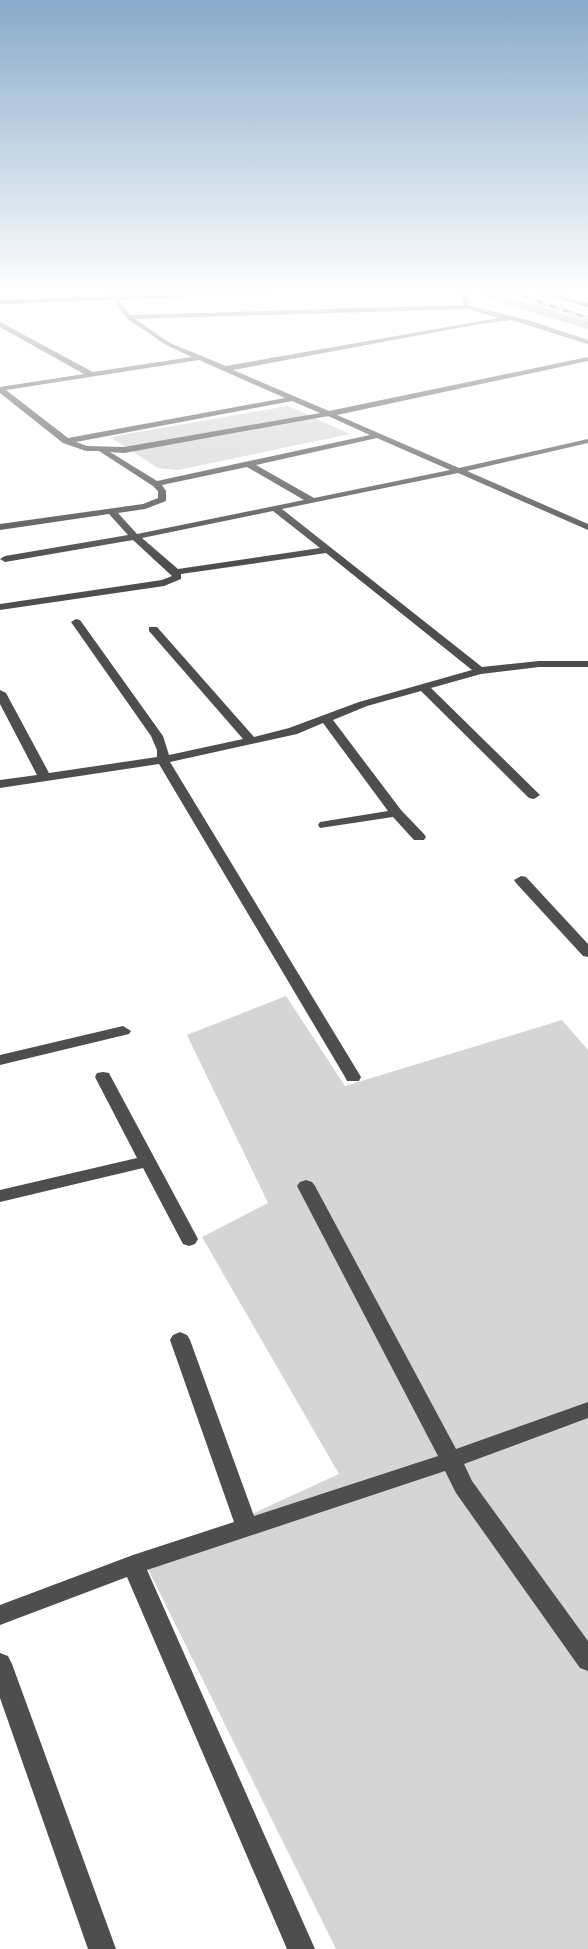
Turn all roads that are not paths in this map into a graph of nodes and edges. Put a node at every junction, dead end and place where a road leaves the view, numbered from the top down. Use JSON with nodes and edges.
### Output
{"nodes":[{"id":1,"x":53,"y":381,"type":"edge"},
{"id":2,"x":251,"y":381,"type":"edge"},
{"id":3,"x":484,"y":381,"type":"edge"},
{"id":4,"x":4,"y":397,"type":"edge"},
{"id":5,"x":291,"y":399,"type":"junction"},
{"id":6,"x":328,"y":414,"type":"junction"},
{"id":7,"x":376,"y":436,"type":"junction"},
{"id":8,"x":66,"y":441,"type":"junction"},
{"id":9,"x":588,"y":441,"type":"edge"},
{"id":10,"x":103,"y":451,"type":"junction"},
{"id":11,"x":247,"y":463,"type":"junction"},
{"id":12,"x":461,"y":471,"type":"junction"},
{"id":13,"x":156,"y":484,"type":"junction"},
{"id":14,"x":313,"y":501,"type":"junction"},
{"id":15,"x":275,"y":508,"type":"junction"},
{"id":16,"x":111,"y":511,"type":"junction"},
{"id":17,"x":0,"y":527,"type":"edge"},
{"id":18,"x":588,"y":527,"type":"edge"},
{"id":19,"x":135,"y":537,"type":"junction"},
{"id":20,"x":327,"y":550,"type":"junction"},
{"id":21,"x":5,"y":559,"type":"dead end"},
{"id":22,"x":176,"y":572,"type":"junction"},
{"id":23,"x":0,"y":607,"type":"edge"},
{"id":24,"x":76,"y":622,"type":"dead end"},
{"id":25,"x":153,"y":629,"type":"dead end"},
{"id":26,"x":588,"y":664,"type":"edge"},
{"id":27,"x":480,"y":671,"type":"junction"},
{"id":28,"x":423,"y":687,"type":"junction"},
{"id":29,"x":0,"y":693,"type":"edge"},
{"id":30,"x":326,"y":719,"type":"junction"},
{"id":31,"x":251,"y":741,"type":"junction"},
{"id":32,"x":164,"y":760,"type":"junction"},
{"id":33,"x":45,"y":778,"type":"junction"},
{"id":34,"x":0,"y":784,"type":"edge"},
{"id":35,"x":534,"y":795,"type":"dead end"},
{"id":36,"x":396,"y":813,"type":"junction"},
{"id":37,"x":325,"y":825,"type":"dead end"},
{"id":38,"x":419,"y":837,"type":"dead end"},
{"id":39,"x":521,"y":880,"type":"dead end"},
{"id":40,"x":588,"y":953,"type":"edge"},
{"id":41,"x":123,"y":1031,"type":"dead end"},
{"id":42,"x":0,"y":1060,"type":"edge"},
{"id":43,"x":103,"y":1077,"type":"dead end"},
{"id":44,"x":353,"y":1077,"type":"dead end"},
{"id":45,"x":149,"y":1161,"type":"junction"},
{"id":46,"x":306,"y":1186,"type":"dead end"},
{"id":47,"x":0,"y":1196,"type":"edge"},
{"id":48,"x":189,"y":1239,"type":"dead end"},
{"id":49,"x":180,"y":1340,"type":"dead end"},
{"id":50,"x":588,"y":1410,"type":"edge"},
{"id":51,"x":451,"y":1460,"type":"junction"},
{"id":52,"x":248,"y":1528,"type":"junction"},
{"id":53,"x":133,"y":1565,"type":"junction"},
{"id":54,"x":0,"y":1615,"type":"edge"},
{"id":55,"x":588,"y":1660,"type":"edge"},
{"id":56,"x":0,"y":1664,"type":"edge"},
{"id":57,"x":102,"y":1949,"type":"edge"},
{"id":58,"x":300,"y":1949,"type":"edge"}],
"edges":[{"from":1,"to":4,"type":"street"},
{"from":2,"to":5,"type":"street"},
{"from":3,"to":6,"type":"street"},
{"from":4,"to":8,"type":"street"},
{"from":5,"to":6,"type":"street"},
{"from":5,"to":8,"type":"street"},
{"from":6,"to":7,"type":"street"},
{"from":6,"to":10,"type":"street"},
{"from":7,"to":11,"type":"street"},
{"from":7,"to":12,"type":"street"},
{"from":8,"to":10,"type":"street"},
{"from":9,"to":12,"type":"street"},
{"from":10,"to":13,"type":"street"},
{"from":11,"to":13,"type":"street"},
{"from":11,"to":14,"type":"street"},
{"from":12,"to":14,"type":"street"},
{"from":12,"to":18,"type":"street"},
{"from":13,"to":16,"type":"street"},
{"from":14,"to":15,"type":"street"},
{"from":15,"to":19,"type":"street"},
{"from":15,"to":20,"type":"street"},
{"from":16,"to":17,"type":"street"},
{"from":16,"to":19,"type":"street"},
{"from":19,"to":21,"type":"street"},
{"from":19,"to":22,"type":"street"},
{"from":20,"to":22,"type":"street"},
{"from":20,"to":27,"type":"street"},
{"from":22,"to":23,"type":"street"},
{"from":24,"to":32,"type":"street"},
{"from":25,"to":31,"type":"street"},
{"from":26,"to":27,"type":"street"},
{"from":27,"to":28,"type":"street"},
{"from":28,"to":30,"type":"street"},
{"from":28,"to":35,"type":"street"},
{"from":29,"to":33,"type":"street"},
{"from":30,"to":31,"type":"street"},
{"from":30,"to":36,"type":"street"},
{"from":31,"to":32,"type":"street"},
{"from":32,"to":33,"type":"street"},
{"from":32,"to":44,"type":"street"},
{"from":33,"to":34,"type":"street"},
{"from":36,"to":37,"type":"street"},
{"from":36,"to":38,"type":"street"},
{"from":39,"to":40,"type":"street"},
{"from":41,"to":42,"type":"street"},
{"from":43,"to":45,"type":"street"},
{"from":45,"to":47,"type":"street"},
{"from":45,"to":48,"type":"street"},
{"from":46,"to":51,"type":"street"},
{"from":49,"to":52,"type":"street"},
{"from":50,"to":51,"type":"street"},
{"from":51,"to":52,"type":"street"},
{"from":51,"to":55,"type":"street"},
{"from":52,"to":53,"type":"street"},
{"from":53,"to":54,"type":"street"},
{"from":53,"to":58,"type":"street"},
{"from":56,"to":57,"type":"street"}]}
